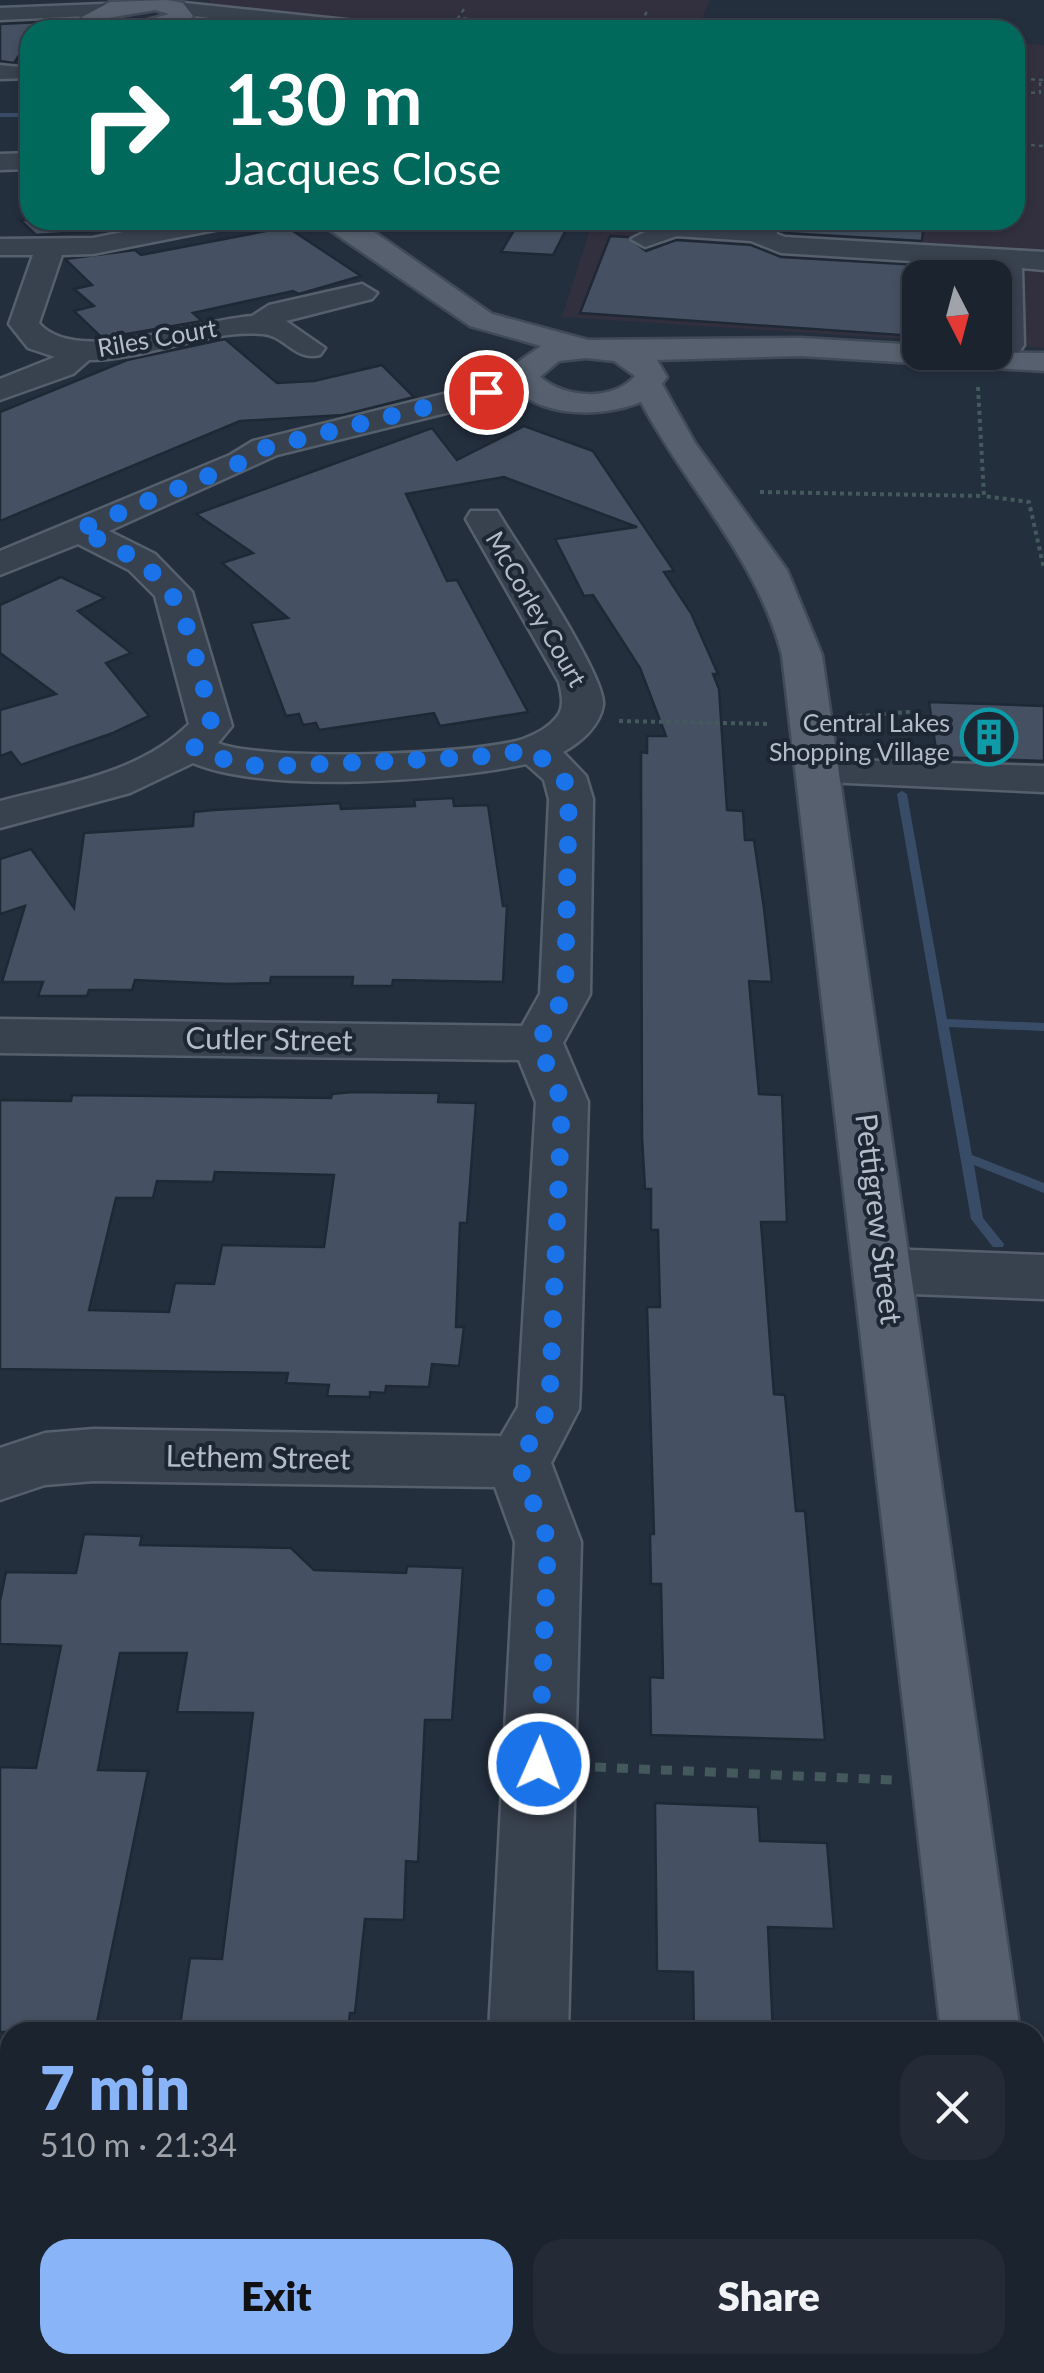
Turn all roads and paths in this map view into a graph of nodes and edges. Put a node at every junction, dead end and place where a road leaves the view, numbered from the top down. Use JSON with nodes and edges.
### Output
{"nodes":[{"id":1,"x":464,"y":10,"type":"dead end"},
{"id":2,"x":648,"y":10,"type":"dead end"},
{"id":3,"x":0,"y":14,"type":"edge"},
{"id":4,"x":170,"y":14,"type":"edge"},
{"id":5,"x":114,"y":16,"type":"edge"},
{"id":6,"x":300,"y":20,"type":"edge"},
{"id":7,"x":492,"y":20,"type":"edge"},
{"id":8,"x":642,"y":20,"type":"edge"},
{"id":9,"x":1042,"y":80,"type":"edge"},
{"id":10,"x":1025,"y":93,"type":"edge"},
{"id":11,"x":149,"y":230,"type":"edge"},
{"id":12,"x":352,"y":230,"type":"edge"},
{"id":13,"x":915,"y":230,"type":"edge"},
{"id":14,"x":764,"y":232,"type":"edge"},
{"id":15,"x":665,"y":235,"type":"dead end"},
{"id":16,"x":1044,"y":244,"type":"edge"},
{"id":17,"x":0,"y":247,"type":"edge"},
{"id":18,"x":50,"y":247,"type":"junction"},
{"id":19,"x":906,"y":252,"type":"junction"},
{"id":20,"x":990,"y":255,"type":"edge"},
{"id":21,"x":1044,"y":260,"type":"edge"},
{"id":22,"x":362,"y":294,"type":"dead end"},
{"id":23,"x":481,"y":320,"type":"junction"},
{"id":24,"x":261,"y":324,"type":"junction"},
{"id":25,"x":310,"y":348,"type":"dead end"},
{"id":26,"x":740,"y":349,"type":"junction"},
{"id":27,"x":80,"y":350,"type":"junction"},
{"id":28,"x":601,"y":350,"type":"junction"},
{"id":29,"x":902,"y":354,"type":"edge"},
{"id":30,"x":1012,"y":361,"type":"edge"},
{"id":31,"x":1044,"y":362,"type":"edge"},
{"id":32,"x":525,"y":369,"type":"junction"},
{"id":33,"x":989,"y":370,"type":"edge"},
{"id":34,"x":648,"y":382,"type":"junction"},
{"id":35,"x":0,"y":390,"type":"edge"},
{"id":36,"x":553,"y":398,"type":"junction"},
{"id":37,"x":587,"y":402,"type":"junction"},
{"id":38,"x":678,"y":442,"type":"junction"},
{"id":39,"x":242,"y":462,"type":"junction"},
{"id":40,"x":760,"y":492,"type":"dead end"},
{"id":41,"x":984,"y":496,"type":"junction"},
{"id":42,"x":484,"y":519,"type":"dead end"},
{"id":43,"x":78,"y":530,"type":"junction"},
{"id":44,"x":0,"y":564,"type":"edge"},
{"id":45,"x":1044,"y":569,"type":"edge"},
{"id":46,"x":919,"y":711,"type":"dead end"},
{"id":47,"x":582,"y":715,"type":"junction"},
{"id":48,"x":769,"y":715,"type":"dead end"},
{"id":49,"x":847,"y":717,"type":"dead end"},
{"id":50,"x":194,"y":748,"type":"junction"},
{"id":51,"x":534,"y":750,"type":"junction"},
{"id":52,"x":818,"y":772,"type":"junction"},
{"id":53,"x":1044,"y":779,"type":"edge"},
{"id":54,"x":0,"y":815,"type":"edge"},
{"id":55,"x":0,"y":1036,"type":"edge"},
{"id":56,"x":538,"y":1043,"type":"junction"},
{"id":57,"x":885,"y":1270,"type":"junction"},
{"id":58,"x":1044,"y":1277,"type":"edge"},
{"id":59,"x":519,"y":1462,"type":"junction"},
{"id":60,"x":0,"y":1474,"type":"edge"},
{"id":61,"x":539,"y":1764,"type":"junction"},
{"id":62,"x":904,"y":1781,"type":"dead end"},
{"id":63,"x":530,"y":2022,"type":"edge"},
{"id":64,"x":980,"y":2022,"type":"edge"}],
"edges":[{"from":1,"to":7,"type":"path"},
{"from":2,"to":8,"type":"path"},
{"from":3,"to":5,"type":"street"},
{"from":4,"to":5,"type":"main road"},
{"from":4,"to":6,"type":"street"},
{"from":9,"to":10,"type":"path"},
{"from":11,"to":18,"type":"street"},
{"from":12,"to":23,"type":"main road"},
{"from":13,"to":19,"type":"street"},
{"from":14,"to":15,"type":"street"},
{"from":14,"to":19,"type":"street"},
{"from":16,"to":20,"type":"street"},
{"from":17,"to":18,"type":"street"},
{"from":18,"to":27,"type":"street","name":"Riles Court"},
{"from":19,"to":20,"type":"street"},
{"from":20,"to":21,"type":"street"},
{"from":22,"to":24,"type":"street","name":"Riles Court"},
{"from":23,"to":28,"type":"main road"},
{"from":23,"to":32,"type":"main road"},
{"from":24,"to":25,"type":"street","name":"Riles Court"},
{"from":24,"to":27,"type":"street","name":"Riles Court"},
{"from":26,"to":28,"type":"main road"},
{"from":26,"to":29,"type":"main road"},
{"from":26,"to":34,"type":"main road"},
{"from":27,"to":35,"type":"street"},
{"from":28,"to":32,"type":"main road"},
{"from":28,"to":34,"type":"main road"},
{"from":30,"to":31,"type":"main road"},
{"from":32,"to":36,"type":"main road"},
{"from":32,"to":39,"type":"street"},
{"from":33,"to":41,"type":"path"},
{"from":34,"to":37,"type":"main road"},
{"from":34,"to":38,"type":"main road","name":"Pettigrew Street"},
{"from":36,"to":37,"type":"main road"},
{"from":36,"to":39,"type":"street"},
{"from":37,"to":38,"type":"main road","name":"Pettigrew Street"},
{"from":38,"to":52,"type":"main road","name":"Pettigrew Street"},
{"from":39,"to":43,"type":"street"},
{"from":40,"to":41,"type":"path"},
{"from":41,"to":45,"type":"path"},
{"from":42,"to":47,"type":"street","name":"McCorley Court"},
{"from":43,"to":44,"type":"street"},
{"from":43,"to":50,"type":"street"},
{"from":46,"to":49,"type":"path"},
{"from":47,"to":48,"type":"path"},
{"from":47,"to":51,"type":"street","name":"McCorley Court"},
{"from":50,"to":51,"type":"street","name":"McCorley Court"},
{"from":50,"to":54,"type":"street"},
{"from":51,"to":56,"type":"street"},
{"from":52,"to":53,"type":"street"},
{"from":52,"to":57,"type":"main road","name":"Pettigrew Street"},
{"from":55,"to":56,"type":"street","name":"Cutler Street"},
{"from":56,"to":59,"type":"street"},
{"from":57,"to":58,"type":"street"},
{"from":57,"to":64,"type":"main road","name":"Pettigrew Street"},
{"from":59,"to":60,"type":"street","name":"Lethem Street"},
{"from":59,"to":61,"type":"street"},
{"from":61,"to":62,"type":"path"},
{"from":61,"to":63,"type":"street"}]}
